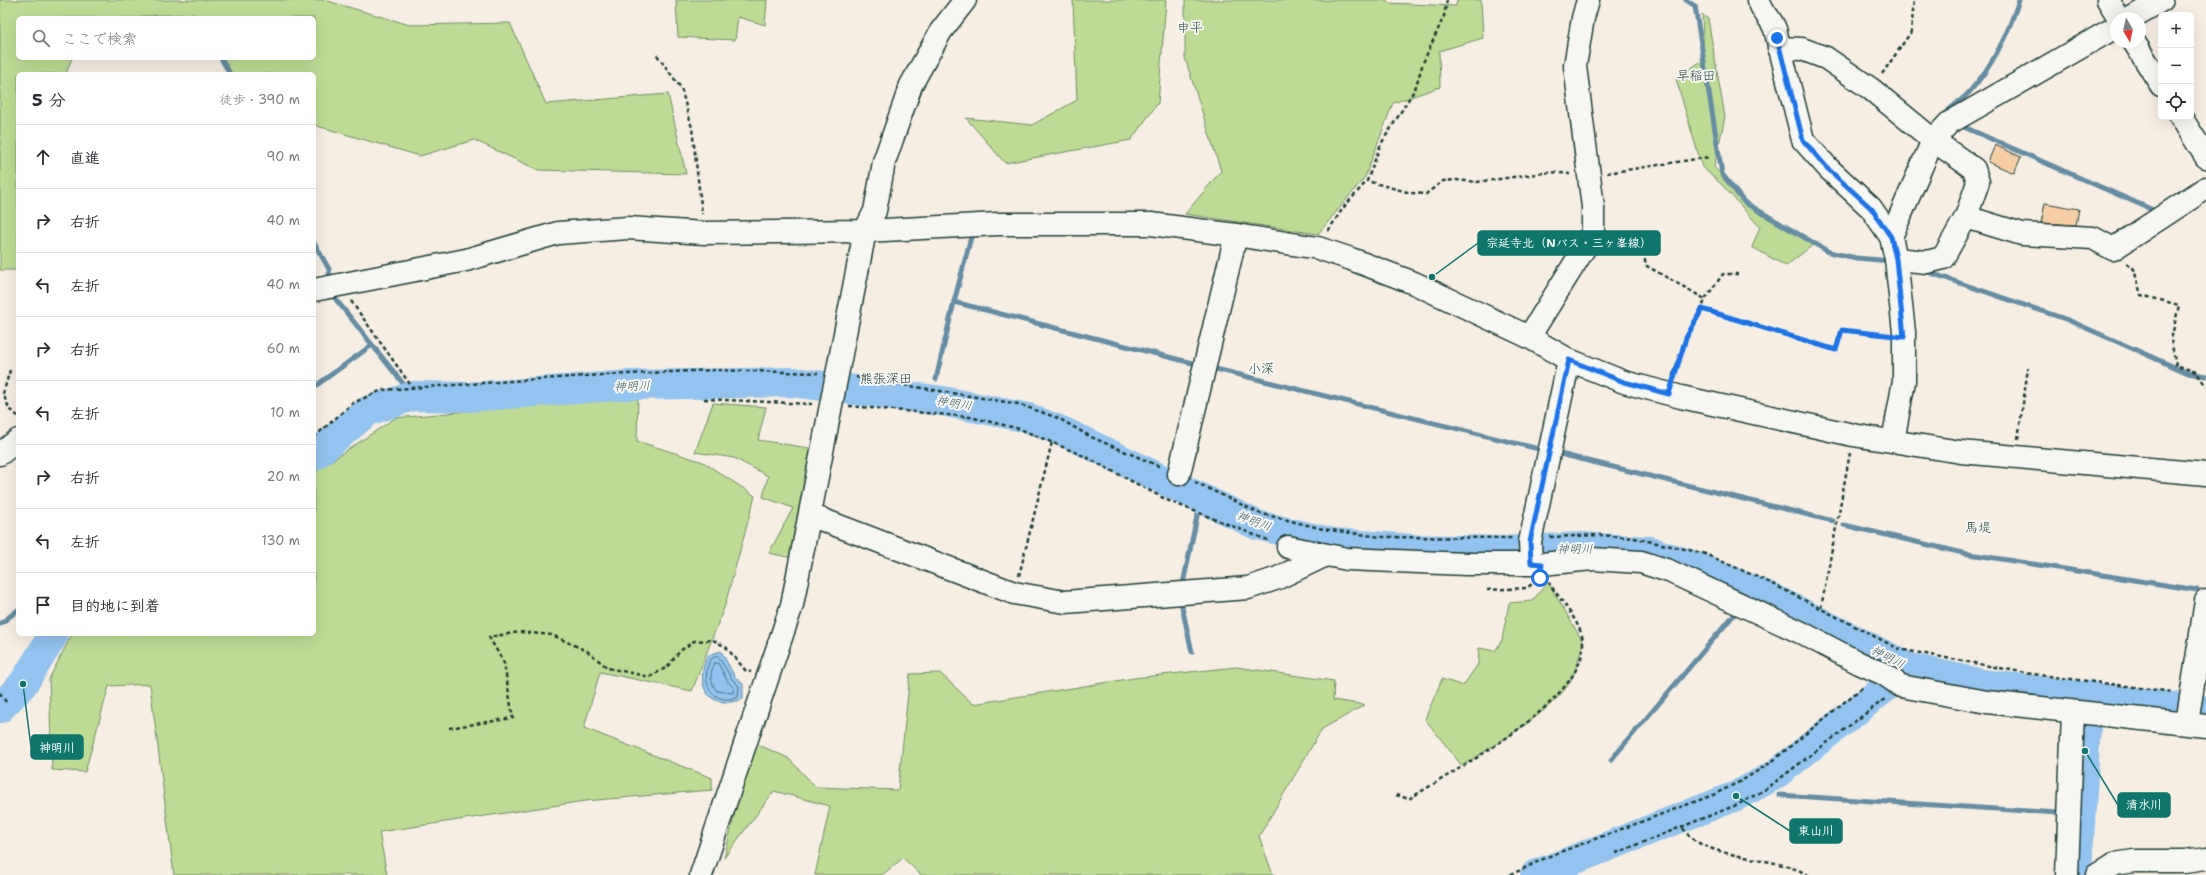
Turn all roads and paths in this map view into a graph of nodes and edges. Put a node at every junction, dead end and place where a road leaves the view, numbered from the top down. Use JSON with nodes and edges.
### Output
{"nodes":[{"id":1,"x":965,"y":0,"type":"edge"},
{"id":2,"x":1447,"y":0,"type":"edge"},
{"id":3,"x":1588,"y":0,"type":"edge"},
{"id":4,"x":1759,"y":0,"type":"edge"},
{"id":5,"x":1914,"y":0,"type":"edge"},
{"id":6,"x":2108,"y":0,"type":"edge"},
{"id":7,"x":2162,"y":0,"type":"edge"},
{"id":8,"x":2115,"y":12,"type":"edge"},
{"id":9,"x":2141,"y":12,"type":"edge"},
{"id":10,"x":2110,"y":30,"type":"edge"},
{"id":11,"x":1779,"y":48,"type":"junction"},
{"id":12,"x":2138,"y":48,"type":"edge"},
{"id":13,"x":657,"y":55,"type":"dead end"},
{"id":14,"x":2160,"y":84,"type":"edge"},
{"id":15,"x":1872,"y":89,"type":"junction"},
{"id":16,"x":2183,"y":120,"type":"edge"},
{"id":17,"x":1933,"y":140,"type":"junction"},
{"id":18,"x":1709,"y":157,"type":"dead end"},
{"id":19,"x":2206,"y":157,"type":"edge"},
{"id":20,"x":1589,"y":175,"type":"junction"},
{"id":21,"x":1367,"y":181,"type":"junction"},
{"id":22,"x":2206,"y":188,"type":"edge"},
{"id":23,"x":1966,"y":217,"type":"junction"},
{"id":24,"x":865,"y":231,"type":"junction"},
{"id":25,"x":704,"y":233,"type":"junction"},
{"id":26,"x":1236,"y":234,"type":"junction"},
{"id":27,"x":1891,"y":237,"type":"junction"},
{"id":28,"x":1590,"y":239,"type":"junction"},
{"id":29,"x":1318,"y":248,"type":"junction"},
{"id":30,"x":2113,"y":249,"type":"junction"},
{"id":31,"x":1896,"y":259,"type":"junction"},
{"id":32,"x":1738,"y":274,"type":"dead end"},
{"id":33,"x":341,"y":286,"type":"junction"},
{"id":34,"x":316,"y":290,"type":"edge"},
{"id":35,"x":1705,"y":299,"type":"junction"},
{"id":36,"x":1702,"y":309,"type":"junction"},
{"id":37,"x":1529,"y":337,"type":"junction"},
{"id":38,"x":1904,"y":337,"type":"junction"},
{"id":39,"x":1569,"y":360,"type":"junction"},
{"id":40,"x":2028,"y":368,"type":"dead end"},
{"id":41,"x":10,"y":370,"type":"dead end"},
{"id":42,"x":837,"y":377,"type":"junction"},
{"id":43,"x":2206,"y":386,"type":"edge"},
{"id":44,"x":412,"y":387,"type":"junction"},
{"id":45,"x":1669,"y":394,"type":"junction"},
{"id":46,"x":704,"y":399,"type":"dead end"},
{"id":47,"x":831,"y":403,"type":"junction"},
{"id":48,"x":16,"y":414,"type":"edge"},
{"id":49,"x":316,"y":435,"type":"edge"},
{"id":50,"x":1854,"y":435,"type":"junction"},
{"id":51,"x":1893,"y":441,"type":"junction"},
{"id":52,"x":16,"y":442,"type":"edge"},
{"id":53,"x":1052,"y":442,"type":"junction"},
{"id":54,"x":0,"y":454,"type":"edge"},
{"id":55,"x":2015,"y":457,"type":"junction"},
{"id":56,"x":1179,"y":474,"type":"dead end"},
{"id":57,"x":2206,"y":474,"type":"edge"},
{"id":58,"x":810,"y":515,"type":"junction"},
{"id":59,"x":1288,"y":546,"type":"joint"},
{"id":60,"x":1326,"y":555,"type":"junction"},
{"id":61,"x":1533,"y":557,"type":"junction"},
{"id":62,"x":1488,"y":590,"type":"dead end"},
{"id":63,"x":1014,"y":593,"type":"junction"},
{"id":64,"x":2206,"y":601,"type":"edge"},
{"id":65,"x":1821,"y":608,"type":"dead end"},
{"id":66,"x":2204,"y":637,"type":"edge"},
{"id":67,"x":769,"y":675,"type":"junction"},
{"id":68,"x":1892,"y":679,"type":"junction"},
{"id":69,"x":0,"y":692,"type":"edge"},
{"id":70,"x":6,"y":702,"type":"dead end"},
{"id":71,"x":2074,"y":712,"type":"junction"},
{"id":72,"x":2193,"y":717,"type":"edge"},
{"id":73,"x":449,"y":728,"type":"dead end"},
{"id":74,"x":1396,"y":795,"type":"dead end"},
{"id":75,"x":1683,"y":828,"type":"junction"},
{"id":76,"x":1616,"y":853,"type":"dead end"},
{"id":77,"x":2206,"y":858,"type":"edge"},
{"id":78,"x":701,"y":875,"type":"edge"},
{"id":79,"x":1510,"y":875,"type":"edge"},
{"id":80,"x":1808,"y":875,"type":"edge"},
{"id":81,"x":2067,"y":875,"type":"edge"},
{"id":82,"x":2097,"y":875,"type":"edge"}],
"edges":[{"from":1,"to":24,"type":"street"},
{"from":2,"to":21,"type":"path"},
{"from":3,"to":20,"type":"street"},
{"from":4,"to":11,"type":"street"},
{"from":5,"to":15,"type":"path"},
{"from":6,"to":8,"type":"street"},
{"from":7,"to":9,"type":"street"},
{"from":10,"to":17,"type":"street"},
{"from":11,"to":15,"type":"street"},
{"from":11,"to":27,"type":"street"},
{"from":12,"to":14,"type":"street"},
{"from":13,"to":25,"type":"path"},
{"from":15,"to":17,"type":"street"},
{"from":16,"to":19,"type":"street"},
{"from":17,"to":23,"type":"street"},
{"from":17,"to":27,"type":"street"},
{"from":18,"to":20,"type":"path"},
{"from":20,"to":21,"type":"path"},
{"from":20,"to":28,"type":"street"},
{"from":21,"to":29,"type":"path"},
{"from":22,"to":30,"type":"street"},
{"from":23,"to":30,"type":"street"},
{"from":23,"to":31,"type":"street"},
{"from":24,"to":25,"type":"street"},
{"from":24,"to":26,"type":"street"},
{"from":24,"to":42,"type":"street"},
{"from":25,"to":33,"type":"street"},
{"from":26,"to":29,"type":"street"},
{"from":26,"to":56,"type":"street"},
{"from":27,"to":31,"type":"street"},
{"from":28,"to":35,"type":"path"},
{"from":28,"to":37,"type":"street"},
{"from":29,"to":37,"type":"street"},
{"from":30,"to":43,"type":"path"},
{"from":31,"to":38,"type":"street"},
{"from":32,"to":35,"type":"path"},
{"from":33,"to":34,"type":"street"},
{"from":33,"to":44,"type":"path"},
{"from":35,"to":36,"type":"path"},
{"from":36,"to":38,"type":"path"},
{"from":36,"to":45,"type":"path"},
{"from":37,"to":39,"type":"street"},
{"from":38,"to":51,"type":"street"},
{"from":39,"to":45,"type":"street"},
{"from":39,"to":61,"type":"street"},
{"from":40,"to":55,"type":"path"},
{"from":41,"to":48,"type":"path"},
{"from":42,"to":44,"type":"path"},
{"from":42,"to":47,"type":"street"},
{"from":44,"to":49,"type":"path"},
{"from":45,"to":50,"type":"street"},
{"from":46,"to":47,"type":"path"},
{"from":47,"to":53,"type":"path"},
{"from":47,"to":58,"type":"street"},
{"from":50,"to":51,"type":"street"},
{"from":50,"to":65,"type":"path"},
{"from":51,"to":55,"type":"street"},
{"from":52,"to":54,"type":"street"},
{"from":53,"to":59,"type":"path"},
{"from":53,"to":63,"type":"path"},
{"from":55,"to":57,"type":"street"},
{"from":58,"to":63,"type":"street"},
{"from":58,"to":67,"type":"street"},
{"from":59,"to":60,"type":"street"},
{"from":60,"to":61,"type":"street"},
{"from":60,"to":63,"type":"street"},
{"from":61,"to":62,"type":"path"},
{"from":61,"to":68,"type":"street"},
{"from":61,"to":74,"type":"path"},
{"from":64,"to":66,"type":"street"},
{"from":66,"to":72,"type":"street"},
{"from":67,"to":73,"type":"path"},
{"from":67,"to":78,"type":"street"},
{"from":68,"to":71,"type":"street"},
{"from":68,"to":75,"type":"path"},
{"from":68,"to":79,"type":"path"},
{"from":69,"to":70,"type":"path"},
{"from":71,"to":72,"type":"street"},
{"from":71,"to":81,"type":"street"},
{"from":75,"to":76,"type":"path"},
{"from":75,"to":80,"type":"path"},
{"from":77,"to":82,"type":"street"}]}
